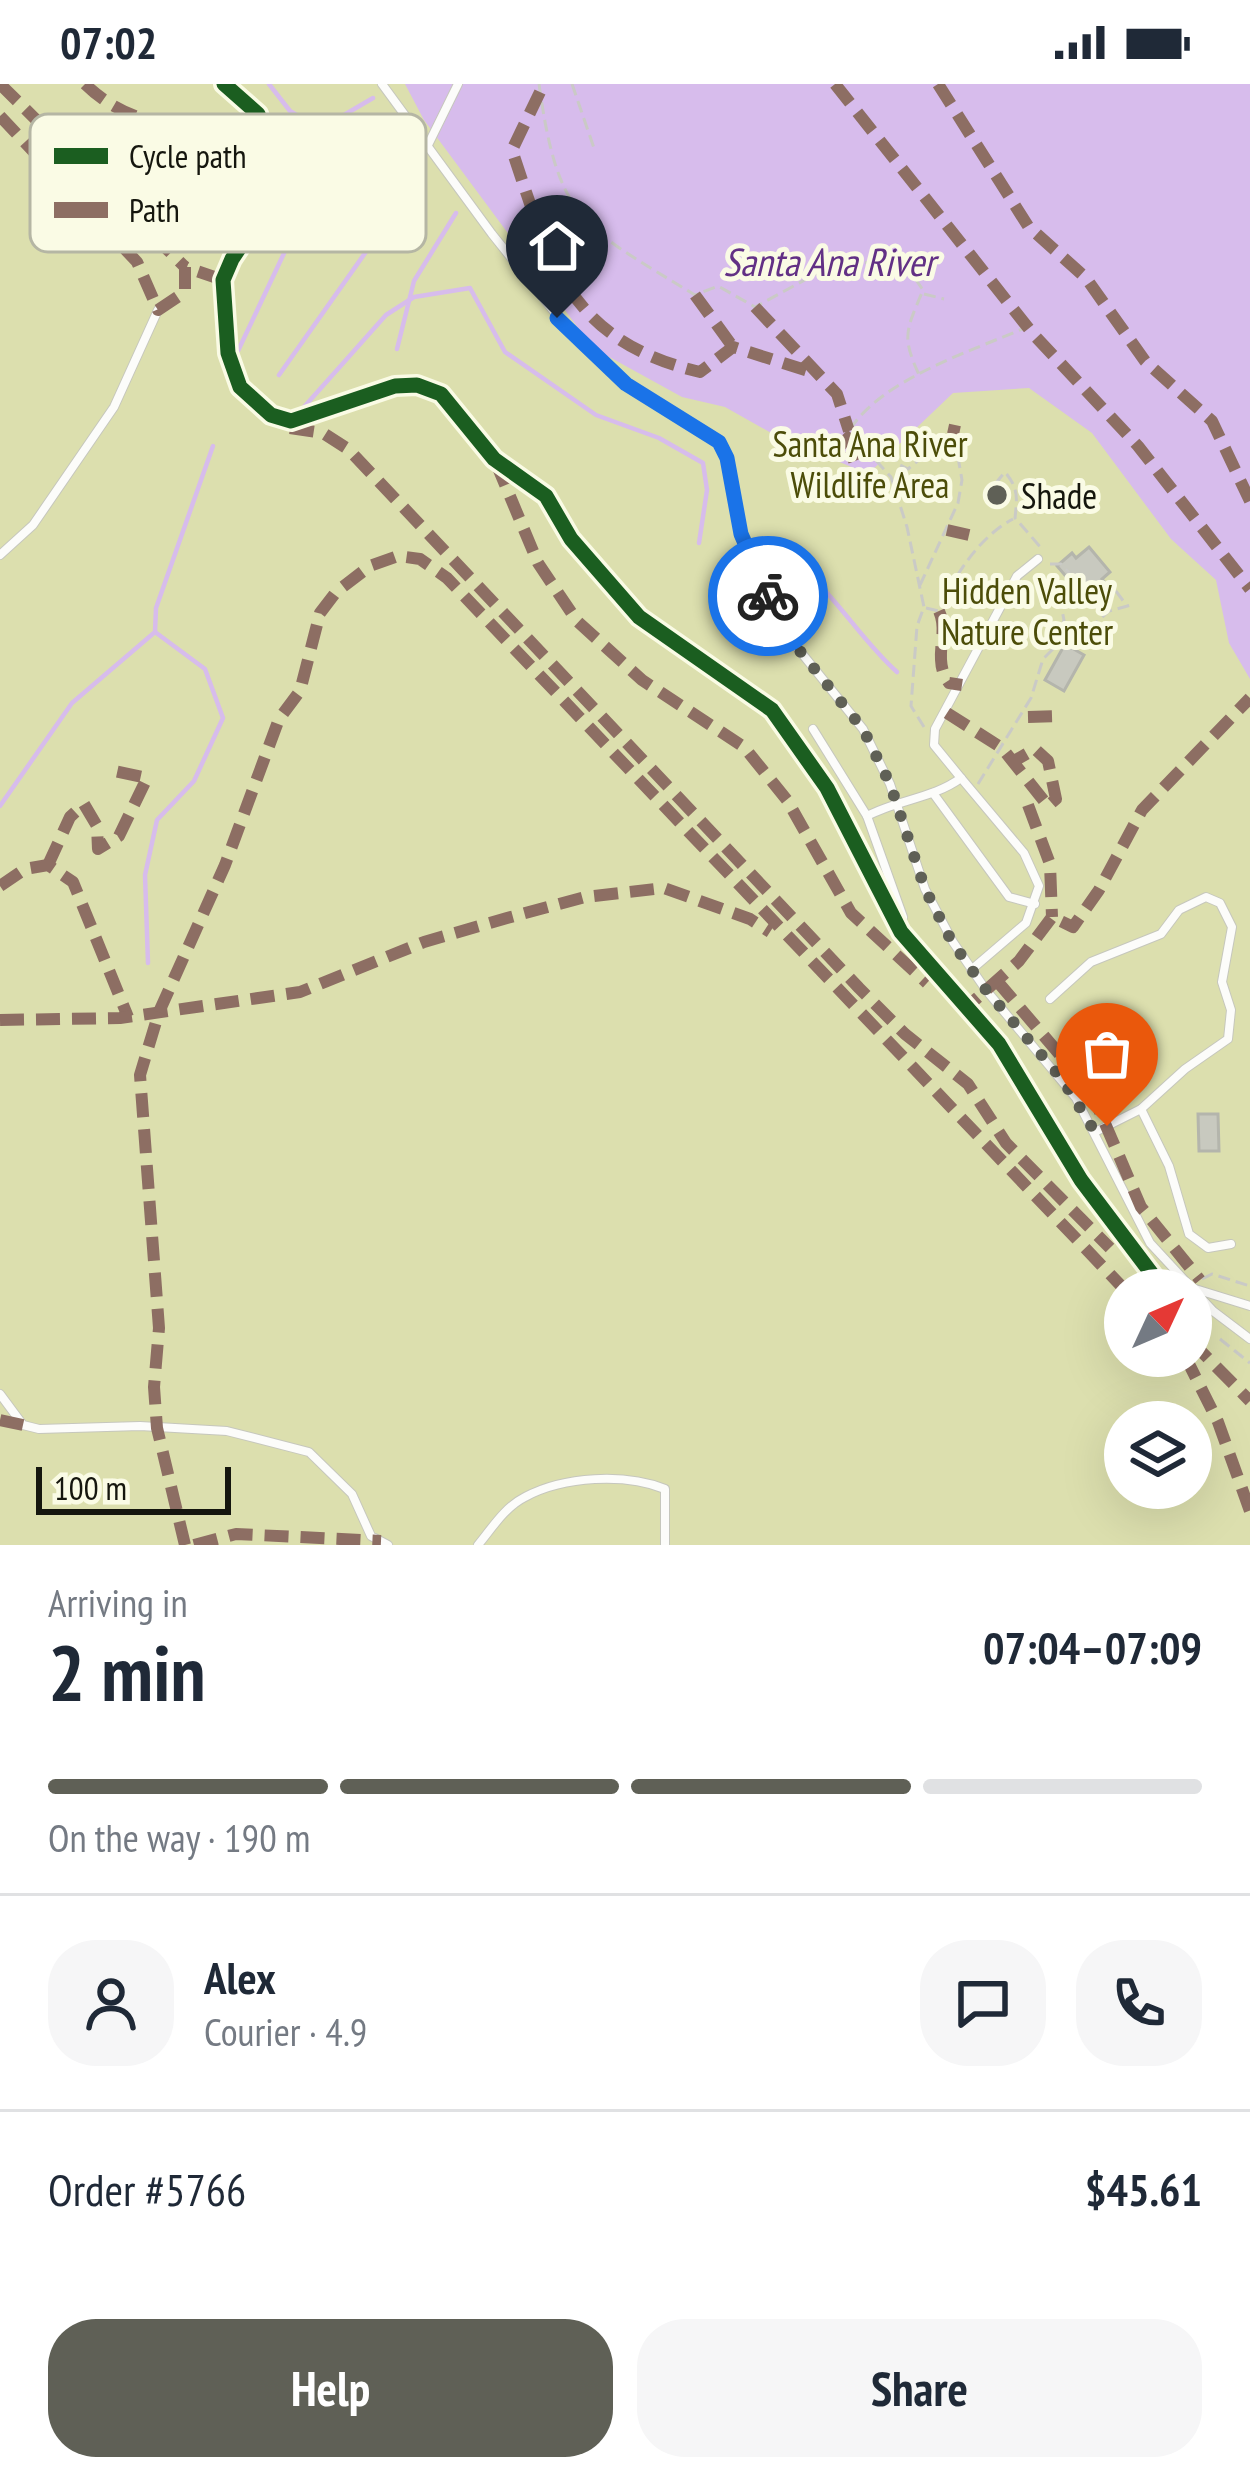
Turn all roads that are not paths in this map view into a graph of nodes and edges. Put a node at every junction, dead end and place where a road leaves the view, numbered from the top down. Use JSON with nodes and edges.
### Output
{"nodes":[{"id":1,"x":382,"y":84,"type":"edge"},
{"id":2,"x":458,"y":84,"type":"edge"},
{"id":3,"x":404,"y":114,"type":"edge"},
{"id":4,"x":426,"y":144,"type":"edge"},
{"id":5,"x":428,"y":147,"type":"junction"},
{"id":6,"x":158,"y":310,"type":"dead end"},
{"id":7,"x":0,"y":555,"type":"edge"},
{"id":8,"x":1038,"y":559,"type":"dead end"},
{"id":9,"x":813,"y":729,"type":"dead end"},
{"id":10,"x":961,"y":778,"type":"junction"},
{"id":11,"x":933,"y":793,"type":"junction"},
{"id":12,"x":895,"y":801,"type":"junction"},
{"id":13,"x":868,"y":816,"type":"junction"},
{"id":14,"x":1035,"y":904,"type":"junction"},
{"id":15,"x":903,"y":917,"type":"dead end"},
{"id":16,"x":971,"y":970,"type":"junction"},
{"id":17,"x":1050,"y":999,"type":"dead end"},
{"id":18,"x":1142,"y":1109,"type":"junction"},
{"id":19,"x":1095,"y":1132,"type":"junction"},
{"id":20,"x":1231,"y":1244,"type":"dead end"},
{"id":21,"x":1175,"y":1269,"type":"edge"},
{"id":22,"x":1212,"y":1294,"type":"edge"},
{"id":23,"x":1212,"y":1306,"type":"edge"},
{"id":24,"x":1250,"y":1306,"type":"edge"},
{"id":25,"x":1250,"y":1340,"type":"edge"},
{"id":26,"x":0,"y":1394,"type":"edge"},
{"id":27,"x":388,"y":1545,"type":"edge"},
{"id":28,"x":478,"y":1545,"type":"edge"},
{"id":29,"x":665,"y":1545,"type":"edge"}],
"edges":[{"from":1,"to":3,"type":"lane"},
{"from":2,"to":5,"type":"lane"},
{"from":4,"to":5,"type":"lane"},
{"from":5,"to":12,"type":"lane"},
{"from":6,"to":7,"type":"lane"},
{"from":8,"to":10,"type":"lane"},
{"from":9,"to":13,"type":"lane"},
{"from":10,"to":11,"type":"lane"},
{"from":10,"to":14,"type":"lane"},
{"from":11,"to":12,"type":"lane"},
{"from":11,"to":14,"type":"lane"},
{"from":12,"to":13,"type":"lane"},
{"from":12,"to":16,"type":"lane"},
{"from":13,"to":15,"type":"lane"},
{"from":14,"to":16,"type":"lane"},
{"from":16,"to":19,"type":"lane"},
{"from":17,"to":18,"type":"lane"},
{"from":18,"to":19,"type":"lane"},
{"from":18,"to":20,"type":"lane"},
{"from":19,"to":21,"type":"lane"},
{"from":22,"to":24,"type":"lane"},
{"from":23,"to":25,"type":"lane"},
{"from":26,"to":27,"type":"lane"},
{"from":28,"to":29,"type":"lane"}]}
